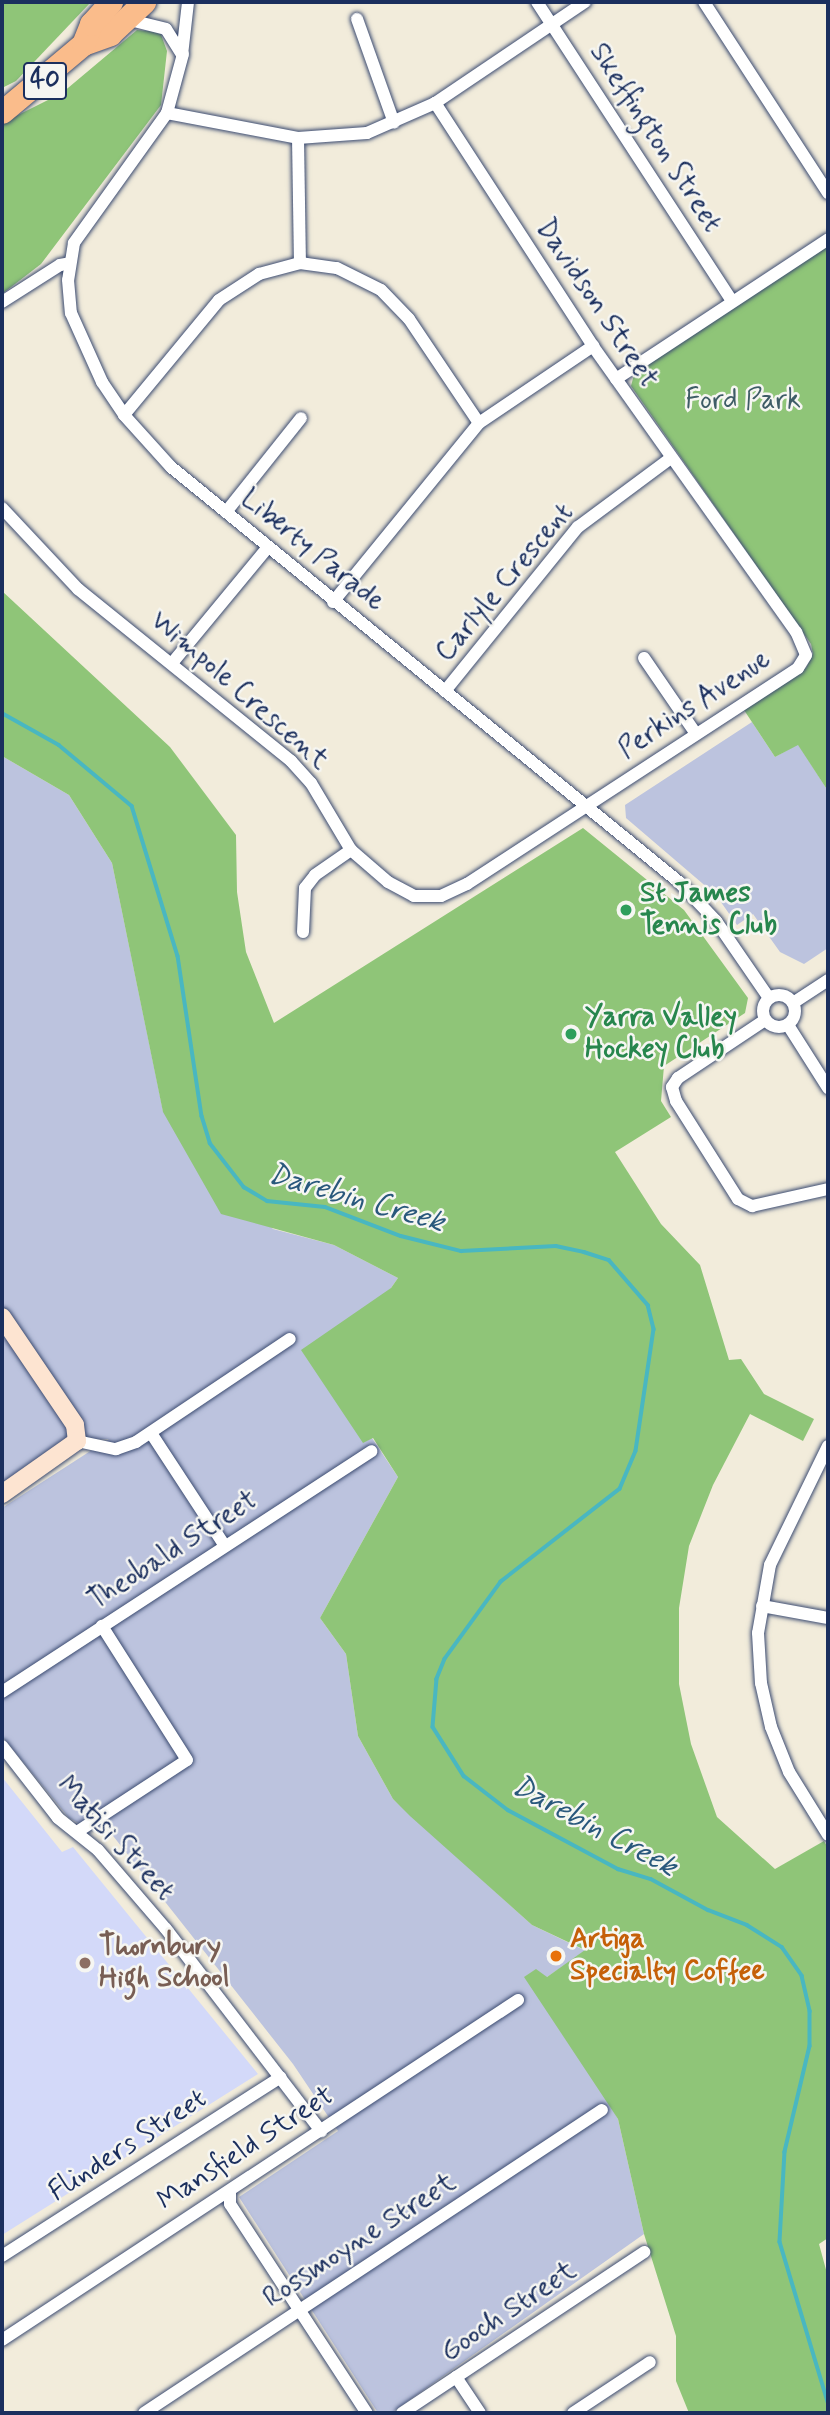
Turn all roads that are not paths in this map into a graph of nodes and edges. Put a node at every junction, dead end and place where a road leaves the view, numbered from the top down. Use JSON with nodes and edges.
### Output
{"nodes":[{"id":1,"x":144,"y":2,"type":"edge"},
{"id":2,"x":188,"y":2,"type":"edge"},
{"id":3,"x":537,"y":2,"type":"edge"},
{"id":4,"x":585,"y":2,"type":"edge"},
{"id":5,"x":704,"y":2,"type":"edge"},
{"id":6,"x":118,"y":10,"type":"edge"},
{"id":7,"x":357,"y":19,"type":"dead end"},
{"id":8,"x":551,"y":24,"type":"junction"},
{"id":9,"x":183,"y":54,"type":"junction"},
{"id":10,"x":435,"y":103,"type":"junction"},
{"id":11,"x":2,"y":112,"type":"edge"},
{"id":12,"x":167,"y":113,"type":"junction"},
{"id":13,"x":394,"y":123,"type":"junction"},
{"id":14,"x":298,"y":138,"type":"junction"},
{"id":15,"x":828,"y":193,"type":"edge"},
{"id":16,"x":828,"y":239,"type":"edge"},
{"id":17,"x":300,"y":262,"type":"junction"},
{"id":18,"x":70,"y":263,"type":"junction"},
{"id":19,"x":732,"y":301,"type":"junction"},
{"id":20,"x":2,"y":303,"type":"edge"},
{"id":21,"x":593,"y":346,"type":"junction"},
{"id":22,"x":616,"y":379,"type":"junction"},
{"id":23,"x":124,"y":415,"type":"junction"},
{"id":24,"x":302,"y":418,"type":"dead end"},
{"id":25,"x":479,"y":424,"type":"junction"},
{"id":26,"x":671,"y":458,"type":"junction"},
{"id":27,"x":2,"y":508,"type":"edge"},
{"id":28,"x":226,"y":512,"type":"junction"},
{"id":29,"x":268,"y":547,"type":"junction"},
{"id":30,"x":333,"y":602,"type":"junction"},
{"id":31,"x":796,"y":632,"type":"joint"},
{"id":32,"x":644,"y":658,"type":"dead end"},
{"id":33,"x":173,"y":662,"type":"junction"},
{"id":34,"x":444,"y":691,"type":"junction"},
{"id":35,"x":696,"y":734,"type":"junction"},
{"id":36,"x":584,"y":804,"type":"junction"},
{"id":37,"x":351,"y":850,"type":"junction"},
{"id":38,"x":303,"y":932,"type":"dead end"},
{"id":39,"x":828,"y":980,"type":"edge"},
{"id":40,"x":769,"y":998,"type":"junction"},
{"id":41,"x":793,"y":1003,"type":"junction"},
{"id":42,"x":765,"y":1020,"type":"junction"},
{"id":43,"x":788,"y":1025,"type":"junction"},
{"id":44,"x":828,"y":1088,"type":"edge"},
{"id":45,"x":828,"y":1189,"type":"edge"},
{"id":46,"x":2,"y":1317,"type":"edge"},
{"id":47,"x":289,"y":1339,"type":"dead end"},
{"id":48,"x":151,"y":1433,"type":"junction"},
{"id":49,"x":77,"y":1441,"type":"junction"},
{"id":50,"x":828,"y":1446,"type":"edge"},
{"id":51,"x":371,"y":1451,"type":"dead end"},
{"id":52,"x":2,"y":1494,"type":"edge"},
{"id":53,"x":225,"y":1546,"type":"junction"},
{"id":54,"x":761,"y":1606,"type":"junction"},
{"id":55,"x":828,"y":1618,"type":"edge"},
{"id":56,"x":102,"y":1626,"type":"junction"},
{"id":57,"x":2,"y":1692,"type":"edge"},
{"id":58,"x":2,"y":1746,"type":"edge"},
{"id":59,"x":77,"y":1832,"type":"junction"},
{"id":60,"x":828,"y":1835,"type":"edge"},
{"id":61,"x":518,"y":2000,"type":"dead end"},
{"id":62,"x":281,"y":2077,"type":"junction"},
{"id":63,"x":602,"y":2110,"type":"dead end"},
{"id":64,"x":321,"y":2131,"type":"junction"},
{"id":65,"x":230,"y":2191,"type":"junction"},
{"id":66,"x":644,"y":2252,"type":"dead end"},
{"id":67,"x":2,"y":2256,"type":"edge"},
{"id":68,"x":299,"y":2311,"type":"junction"},
{"id":69,"x":2,"y":2340,"type":"edge"},
{"id":70,"x":650,"y":2362,"type":"dead end"},
{"id":71,"x":456,"y":2377,"type":"junction"},
{"id":72,"x":144,"y":2413,"type":"edge"},
{"id":73,"x":367,"y":2413,"type":"edge"},
{"id":74,"x":402,"y":2413,"type":"edge"},
{"id":75,"x":480,"y":2413,"type":"edge"},
{"id":76,"x":573,"y":2413,"type":"edge"}],
"edges":[{"from":1,"to":6,"type":"highway","number":"40"},
{"from":2,"to":9,"type":"street","name":"Liberty Parade"},
{"from":3,"to":8,"type":"street","name":"Skeffington Street"},
{"from":4,"to":8,"type":"street"},
{"from":5,"to":15,"type":"street"},
{"from":6,"to":9,"type":"street"},
{"from":6,"to":11,"type":"highway","number":"40"},
{"from":7,"to":13,"type":"street"},
{"from":8,"to":10,"type":"street"},
{"from":8,"to":19,"type":"street","name":"Skeffington Street"},
{"from":9,"to":12,"type":"street","name":"Liberty Parade"},
{"from":10,"to":13,"type":"street"},
{"from":10,"to":21,"type":"street","name":"Davidson Street"},
{"from":12,"to":14,"type":"street"},
{"from":12,"to":18,"type":"street","name":"Liberty Parade"},
{"from":13,"to":14,"type":"street"},
{"from":14,"to":17,"type":"street"},
{"from":16,"to":19,"type":"street"},
{"from":17,"to":23,"type":"street"},
{"from":17,"to":25,"type":"street"},
{"from":18,"to":20,"type":"street"},
{"from":18,"to":23,"type":"street","name":"Liberty Parade"},
{"from":19,"to":22,"type":"street"},
{"from":21,"to":22,"type":"street","name":"Davidson Street"},
{"from":21,"to":25,"type":"street"},
{"from":22,"to":26,"type":"street","name":"Davidson Street"},
{"from":23,"to":28,"type":"street","name":"Liberty Parade"},
{"from":24,"to":28,"type":"street"},
{"from":25,"to":30,"type":"street"},
{"from":26,"to":31,"type":"street","name":"Davidson Street"},
{"from":26,"to":34,"type":"street","name":"Carlyle Crescent"},
{"from":27,"to":33,"type":"street","name":"Wimpole Crescent"},
{"from":28,"to":29,"type":"street","name":"Liberty Parade"},
{"from":29,"to":30,"type":"street","name":"Liberty Parade"},
{"from":29,"to":33,"type":"street"},
{"from":30,"to":34,"type":"street","name":"Liberty Parade"},
{"from":31,"to":35,"type":"street","name":"Perkins Avenue"},
{"from":32,"to":35,"type":"street"},
{"from":33,"to":37,"type":"street","name":"Wimpole Crescent"},
{"from":34,"to":36,"type":"street","name":"Liberty Parade"},
{"from":35,"to":36,"type":"street","name":"Perkins Avenue"},
{"from":36,"to":37,"type":"street","name":"Wimpole Crescent"},
{"from":36,"to":40,"type":"street","name":"Liberty Parade"},
{"from":37,"to":38,"type":"street"},
{"from":39,"to":41,"type":"street"},
{"from":40,"to":41,"type":"street"},
{"from":40,"to":42,"type":"street"},
{"from":41,"to":43,"type":"street"},
{"from":42,"to":43,"type":"street"},
{"from":42,"to":45,"type":"street"},
{"from":43,"to":44,"type":"street"},
{"from":46,"to":49,"type":"street"},
{"from":47,"to":48,"type":"street"},
{"from":48,"to":49,"type":"street"},
{"from":48,"to":53,"type":"street"},
{"from":49,"to":52,"type":"street"},
{"from":50,"to":54,"type":"street"},
{"from":51,"to":53,"type":"street","name":"Theobald Street"},
{"from":53,"to":56,"type":"street","name":"Theobald Street"},
{"from":54,"to":55,"type":"street"},
{"from":54,"to":60,"type":"street"},
{"from":56,"to":57,"type":"street","name":"Theobald Street"},
{"from":56,"to":59,"type":"street"},
{"from":58,"to":59,"type":"street","name":"Matisi Street"},
{"from":59,"to":62,"type":"street","name":"Matisi Street"},
{"from":61,"to":64,"type":"street","name":"Mansfield Street"},
{"from":62,"to":64,"type":"street","name":"Matisi Street"},
{"from":62,"to":67,"type":"street","name":"Flinders Street"},
{"from":63,"to":68,"type":"street","name":"Rossmoyne Street"},
{"from":64,"to":65,"type":"street","name":"Mansfield Street"},
{"from":65,"to":68,"type":"street"},
{"from":65,"to":69,"type":"street","name":"Mansfield Street"},
{"from":66,"to":71,"type":"street","name":"Gooch Street"},
{"from":68,"to":72,"type":"street","name":"Rossmoyne Street"},
{"from":68,"to":73,"type":"street"},
{"from":70,"to":76,"type":"street"},
{"from":71,"to":74,"type":"street","name":"Gooch Street"},
{"from":71,"to":75,"type":"street"}]}
